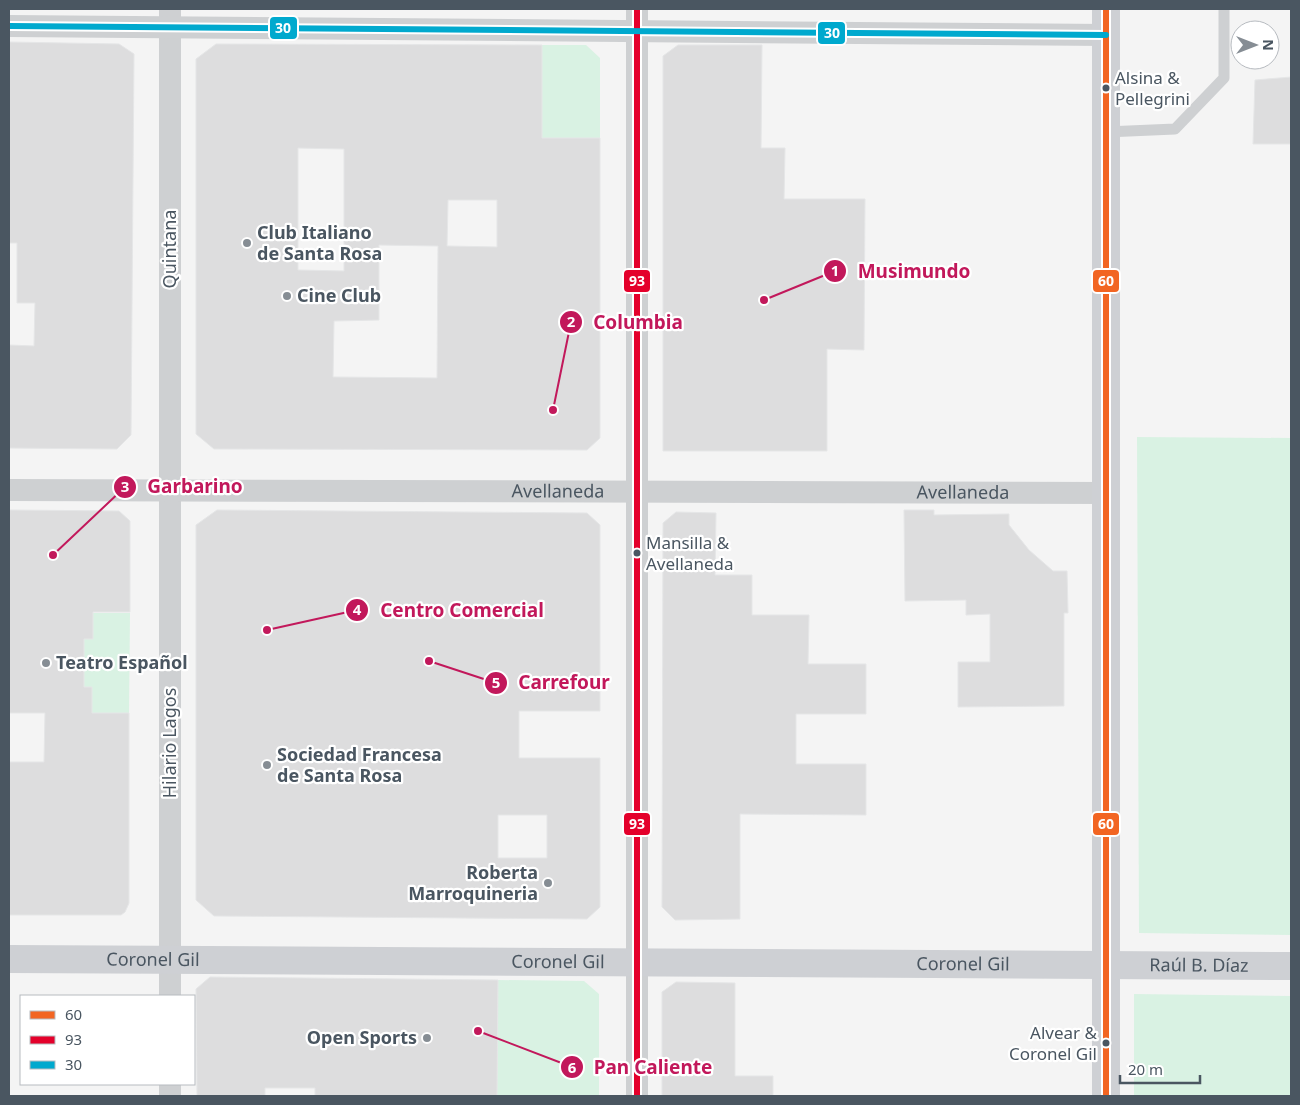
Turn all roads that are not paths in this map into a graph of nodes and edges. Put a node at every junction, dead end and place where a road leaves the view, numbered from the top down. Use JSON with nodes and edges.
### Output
{"nodes":[{"id":1,"x":637,"y":9,"type":"edge"},
{"id":2,"x":1224,"y":9,"type":"edge"},
{"id":3,"x":170,"y":18,"type":"edge"},
{"id":4,"x":1106,"y":22,"type":"edge"},
{"id":5,"x":9,"y":26,"type":"edge"},
{"id":6,"x":637,"y":31,"type":"junction"},
{"id":7,"x":1106,"y":132,"type":"junction"},
{"id":8,"x":9,"y":490,"type":"edge"},
{"id":9,"x":170,"y":490,"type":"junction"},
{"id":10,"x":637,"y":491,"type":"junction"},
{"id":11,"x":1106,"y":493,"type":"junction"},
{"id":12,"x":9,"y":959,"type":"edge"},
{"id":13,"x":170,"y":960,"type":"junction"},
{"id":14,"x":637,"y":962,"type":"junction"},
{"id":15,"x":1106,"y":965,"type":"junction"},
{"id":16,"x":1291,"y":966,"type":"edge"},
{"id":17,"x":170,"y":995,"type":"edge"},
{"id":18,"x":637,"y":1096,"type":"edge"},
{"id":19,"x":1106,"y":1096,"type":"edge"}],
"edges":[{"from":1,"to":6,"type":"street"},
{"from":2,"to":7,"type":"lane"},
{"from":3,"to":5,"type":"street"},
{"from":3,"to":6,"type":"street"},
{"from":3,"to":9,"type":"street","name":"Quintana"},
{"from":4,"to":6,"type":"street"},
{"from":4,"to":7,"type":"street"},
{"from":6,"to":10,"type":"street"},
{"from":7,"to":11,"type":"street"},
{"from":8,"to":9,"type":"street","name":"Avellaneda"},
{"from":9,"to":10,"type":"street","name":"Avellaneda"},
{"from":9,"to":13,"type":"street","name":"Hilario Lagos"},
{"from":10,"to":11,"type":"street","name":"Avellaneda"},
{"from":10,"to":14,"type":"street"},
{"from":11,"to":15,"type":"street"},
{"from":12,"to":13,"type":"street","name":"Coronel Gil"},
{"from":13,"to":14,"type":"street","name":"Coronel Gil"},
{"from":13,"to":17,"type":"street","name":"Hilario Lagos"},
{"from":14,"to":15,"type":"street","name":"Coronel Gil"},
{"from":14,"to":18,"type":"street"},
{"from":15,"to":16,"type":"street","name":"Raúl B. Díaz"},
{"from":15,"to":19,"type":"street"}]}
